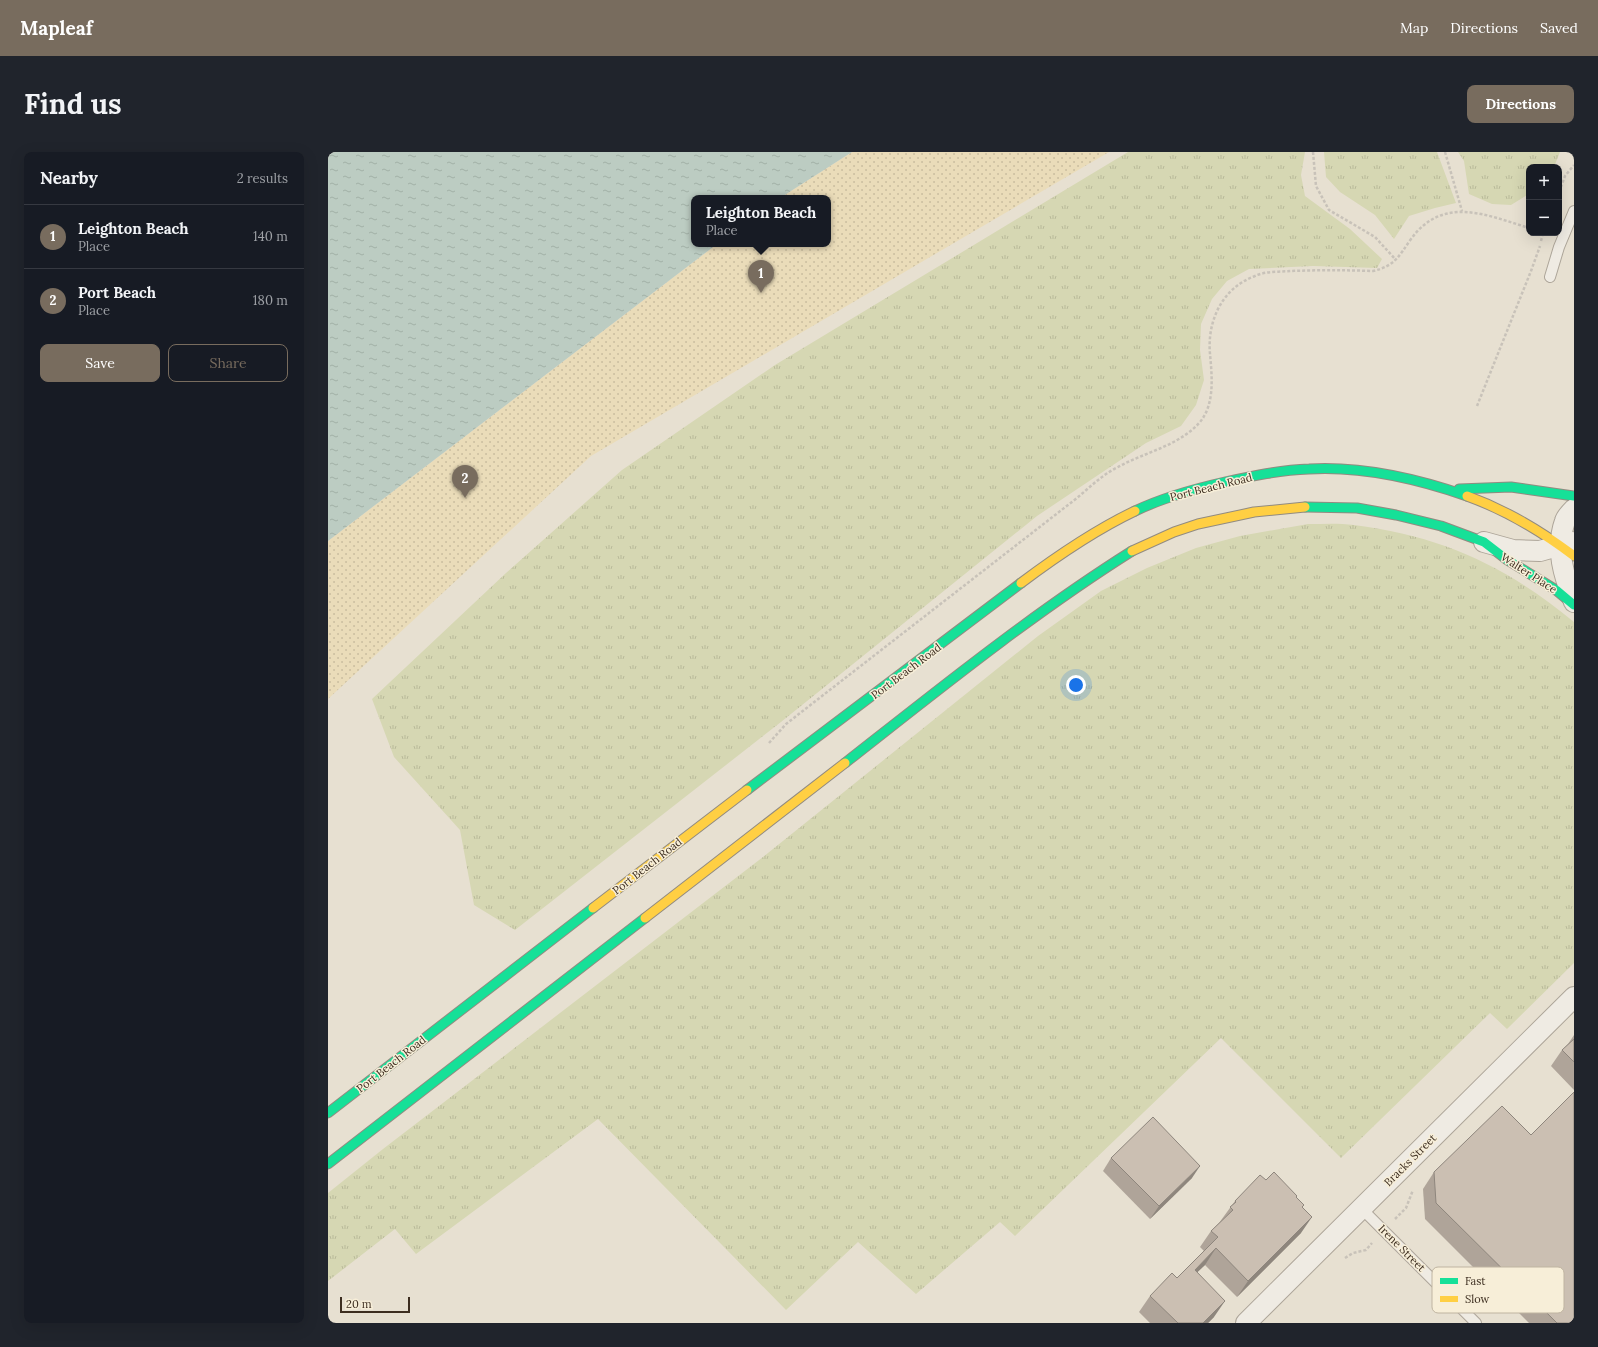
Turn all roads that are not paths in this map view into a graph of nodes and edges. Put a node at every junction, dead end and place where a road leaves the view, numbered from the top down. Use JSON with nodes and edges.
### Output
{"nodes":[{"id":1,"x":1574,"y":211,"type":"edge"},
{"id":2,"x":1550,"y":276,"type":"dead end"},
{"id":3,"x":1450,"y":489,"type":"junction"},
{"id":4,"x":1574,"y":496,"type":"edge"},
{"id":5,"x":1574,"y":509,"type":"edge"},
{"id":6,"x":1484,"y":542,"type":"junction"},
{"id":7,"x":1570,"y":548,"type":"edge"},
{"id":8,"x":1574,"y":604,"type":"edge"},
{"id":9,"x":1574,"y":997,"type":"edge"},
{"id":10,"x":328,"y":1113,"type":"edge"},
{"id":11,"x":328,"y":1164,"type":"edge"},
{"id":12,"x":1361,"y":1208,"type":"junction"},
{"id":13,"x":1432,"y":1279,"type":"edge"},
{"id":14,"x":1466,"y":1313,"type":"edge"},
{"id":15,"x":1246,"y":1323,"type":"edge"},
{"id":16,"x":1476,"y":1323,"type":"edge"}],
"edges":[{"from":1,"to":2,"type":"lane"},
{"from":3,"to":4,"type":"main road"},
{"from":3,"to":7,"type":"main road","name":"Port Beach Road"},
{"from":3,"to":10,"type":"main road","name":"Port Beach Road"},
{"from":5,"to":7,"type":"street"},
{"from":6,"to":7,"type":"street"},
{"from":6,"to":8,"type":"main road","name":"Walter Place"},
{"from":6,"to":11,"type":"main road"},
{"from":7,"to":8,"type":"street"},
{"from":9,"to":12,"type":"street","name":"Bracks Street"},
{"from":12,"to":13,"type":"lane","name":"Irene Street"},
{"from":12,"to":15,"type":"street","name":"Bracks Street"},
{"from":14,"to":16,"type":"lane","name":"Irene Street"}]}
